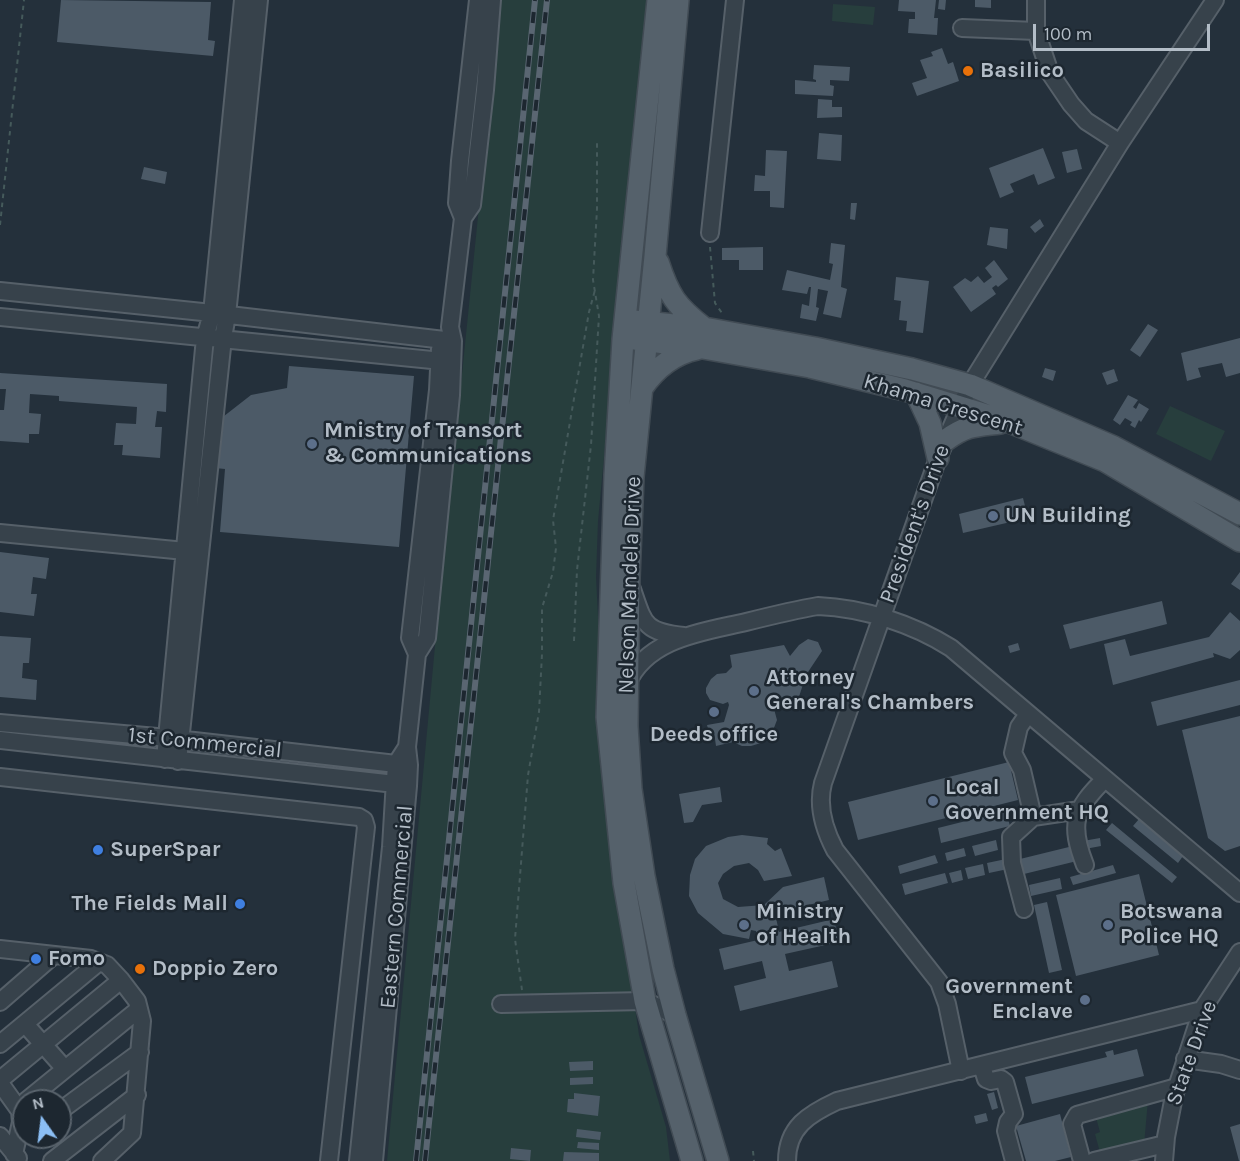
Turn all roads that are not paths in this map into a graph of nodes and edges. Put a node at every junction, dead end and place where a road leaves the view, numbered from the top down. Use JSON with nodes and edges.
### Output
{"nodes":[{"id":1,"x":243,"y":0,"type":"edge"},
{"id":2,"x":259,"y":0,"type":"edge"},
{"id":3,"x":478,"y":0,"type":"edge"},
{"id":4,"x":492,"y":0,"type":"edge"},
{"id":5,"x":658,"y":0,"type":"edge"},
{"id":6,"x":678,"y":0,"type":"edge"},
{"id":7,"x":735,"y":0,"type":"edge"},
{"id":8,"x":1036,"y":0,"type":"edge"},
{"id":9,"x":1215,"y":0,"type":"edge"},
{"id":10,"x":962,"y":28,"type":"dead end"},
{"id":11,"x":1036,"y":31,"type":"junction"},
{"id":12,"x":1120,"y":143,"type":"junction"},
{"id":13,"x":463,"y":218,"type":"junction"},
{"id":14,"x":710,"y":233,"type":"road end"},
{"id":15,"x":656,"y":256,"type":"junction"},
{"id":16,"x":0,"y":291,"type":"edge"},
{"id":17,"x":220,"y":314,"type":"junction"},
{"id":18,"x":0,"y":317,"type":"edge"},
{"id":19,"x":624,"y":330,"type":"junction"},
{"id":20,"x":647,"y":331,"type":"junction"},
{"id":21,"x":448,"y":336,"type":"junction"},
{"id":22,"x":205,"y":338,"type":"junction"},
{"id":23,"x":223,"y":338,"type":"junction"},
{"id":24,"x":704,"y":338,"type":"junction"},
{"id":25,"x":446,"y":361,"type":"junction"},
{"id":26,"x":970,"y":385,"type":"junction"},
{"id":27,"x":642,"y":388,"type":"junction"},
{"id":28,"x":916,"y":393,"type":"junction"},
{"id":29,"x":959,"y":406,"type":"junction"},
{"id":30,"x":1009,"y":422,"type":"junction"},
{"id":31,"x":942,"y":449,"type":"junction"},
{"id":32,"x":1239,"y":510,"type":"edge"},
{"id":33,"x":0,"y":533,"type":"edge"},
{"id":34,"x":1233,"y":536,"type":"edge"},
{"id":35,"x":185,"y":551,"type":"junction"},
{"id":36,"x":628,"y":578,"type":"junction"},
{"id":37,"x":881,"y":616,"type":"junction"},
{"id":38,"x":684,"y":636,"type":"junction"},
{"id":39,"x":627,"y":685,"type":"junction"},
{"id":40,"x":1028,"y":714,"type":"junction"},
{"id":41,"x":0,"y":723,"type":"edge"},
{"id":42,"x":174,"y":739,"type":"junction"},
{"id":43,"x":0,"y":740,"type":"edge"},
{"id":44,"x":172,"y":760,"type":"junction"},
{"id":45,"x":403,"y":765,"type":"junction"},
{"id":46,"x":0,"y":777,"type":"edge"},
{"id":47,"x":1105,"y":779,"type":"junction"},
{"id":48,"x":402,"y":785,"type":"junction"},
{"id":49,"x":1080,"y":810,"type":"junction"},
{"id":50,"x":1033,"y":817,"type":"junction"},
{"id":51,"x":1085,"y":865,"type":"dead end"},
{"id":52,"x":1240,"y":893,"type":"edge"},
{"id":53,"x":1024,"y":909,"type":"dead end"},
{"id":54,"x":1240,"y":952,"type":"edge"},
{"id":55,"x":4,"y":954,"type":"edge"},
{"id":56,"x":54,"y":955,"type":"junction"},
{"id":57,"x":99,"y":962,"type":"junction"},
{"id":58,"x":663,"y":969,"type":"junction"},
{"id":59,"x":121,"y":980,"type":"junction"},
{"id":60,"x":645,"y":1001,"type":"junction"},
{"id":61,"x":0,"y":1002,"type":"edge"},
{"id":62,"x":501,"y":1004,"type":"dead end"},
{"id":63,"x":139,"y":1009,"type":"junction"},
{"id":64,"x":1202,"y":1010,"type":"junction"},
{"id":65,"x":675,"y":1015,"type":"junction"},
{"id":66,"x":25,"y":1024,"type":"junction"},
{"id":67,"x":0,"y":1044,"type":"edge"},
{"id":68,"x":44,"y":1045,"type":"junction"},
{"id":69,"x":140,"y":1052,"type":"junction"},
{"id":70,"x":1185,"y":1059,"type":"junction"},
{"id":71,"x":982,"y":1066,"type":"junction"},
{"id":72,"x":65,"y":1069,"type":"junction"},
{"id":73,"x":1240,"y":1070,"type":"edge"},
{"id":74,"x":961,"y":1071,"type":"junction"},
{"id":75,"x":0,"y":1082,"type":"edge"},
{"id":76,"x":1176,"y":1087,"type":"junction"},
{"id":77,"x":41,"y":1089,"type":"edge"},
{"id":78,"x":12,"y":1093,"type":"edge"},
{"id":79,"x":137,"y":1095,"type":"junction"},
{"id":80,"x":72,"y":1102,"type":"edge"},
{"id":81,"x":1165,"y":1144,"type":"junction"},
{"id":82,"x":52,"y":1161,"type":"edge"},
{"id":83,"x":102,"y":1161,"type":"edge"},
{"id":84,"x":329,"y":1161,"type":"edge"},
{"id":85,"x":358,"y":1161,"type":"edge"},
{"id":86,"x":374,"y":1161,"type":"edge"},
{"id":87,"x":693,"y":1161,"type":"edge"},
{"id":88,"x":718,"y":1161,"type":"edge"},
{"id":89,"x":787,"y":1161,"type":"edge"},
{"id":90,"x":1014,"y":1161,"type":"edge"},
{"id":91,"x":1082,"y":1161,"type":"edge"},
{"id":92,"x":1094,"y":1161,"type":"edge"},
{"id":93,"x":1164,"y":1161,"type":"edge"}],
"edges":[{"from":1,"to":17,"type":"street"},
{"from":2,"to":17,"type":"street"},
{"from":3,"to":13,"type":"street","name":"Eastern Commercial"},
{"from":4,"to":13,"type":"street","name":"Eastern Commercial"},
{"from":5,"to":19,"type":"main road","name":"Nelson Mandela Drive"},
{"from":6,"to":15,"type":"main road","name":"Nelson Mandela Drive"},
{"from":7,"to":14,"type":"street"},
{"from":8,"to":11,"type":"street"},
{"from":9,"to":12,"type":"street","name":"President's Drive"},
{"from":10,"to":11,"type":"street"},
{"from":11,"to":12,"type":"street"},
{"from":12,"to":26,"type":"street","name":"President's Drive"},
{"from":13,"to":21,"type":"street","name":"Eastern Commercial"},
{"from":15,"to":20,"type":"main road","name":"Nelson Mandela Drive"},
{"from":15,"to":24,"type":"main road"},
{"from":16,"to":17,"type":"street"},
{"from":17,"to":21,"type":"street"},
{"from":17,"to":22,"type":"street"},
{"from":17,"to":23,"type":"street"},
{"from":18,"to":22,"type":"street"},
{"from":19,"to":20,"type":"main road","name":"Khama Crescent"},
{"from":19,"to":60,"type":"main road","name":"Nelson Mandela Drive"},
{"from":20,"to":24,"type":"main road","name":"Khama Crescent"},
{"from":20,"to":27,"type":"main road","name":"Nelson Mandela Drive"},
{"from":21,"to":25,"type":"street","name":"Eastern Commercial"},
{"from":22,"to":23,"type":"street"},
{"from":22,"to":35,"type":"street"},
{"from":23,"to":25,"type":"street"},
{"from":23,"to":42,"type":"street"},
{"from":24,"to":26,"type":"main road","name":"Khama Crescent"},
{"from":24,"to":27,"type":"main road"},
{"from":24,"to":28,"type":"main road","name":"Khama Crescent"},
{"from":25,"to":45,"type":"street","name":"Eastern Commercial"},
{"from":26,"to":29,"type":"street","name":"President's Drive"},
{"from":26,"to":32,"type":"main road","name":"Khama Crescent"},
{"from":27,"to":36,"type":"main road","name":"Nelson Mandela Drive"},
{"from":28,"to":29,"type":"main road","name":"Khama Crescent"},
{"from":28,"to":31,"type":"main road"},
{"from":29,"to":30,"type":"main road","name":"Khama Crescent"},
{"from":29,"to":31,"type":"street","name":"President's Drive"},
{"from":30,"to":31,"type":"main road"},
{"from":30,"to":34,"type":"main road","name":"Khama Crescent"},
{"from":31,"to":37,"type":"street","name":"President's Drive"},
{"from":32,"to":34,"type":"street"},
{"from":33,"to":35,"type":"street"},
{"from":35,"to":42,"type":"street"},
{"from":36,"to":38,"type":"street"},
{"from":36,"to":39,"type":"main road","name":"Nelson Mandela Drive"},
{"from":37,"to":38,"type":"street"},
{"from":37,"to":40,"type":"street"},
{"from":37,"to":74,"type":"street","name":"President's Drive"},
{"from":38,"to":39,"type":"street"},
{"from":39,"to":58,"type":"main road","name":"Nelson Mandela Drive"},
{"from":40,"to":47,"type":"street"},
{"from":40,"to":50,"type":"street"},
{"from":41,"to":42,"type":"street","name":"1st Commercial"},
{"from":42,"to":44,"type":"street"},
{"from":42,"to":45,"type":"street","name":"1st Commercial"},
{"from":43,"to":44,"type":"street","name":"1st Commercial"},
{"from":44,"to":48,"type":"street","name":"1st Commercial"},
{"from":45,"to":48,"type":"street","name":"Eastern Commercial"},
{"from":46,"to":84,"type":"street"},
{"from":47,"to":49,"type":"street"},
{"from":47,"to":52,"type":"street"},
{"from":48,"to":85,"type":"street"},
{"from":48,"to":86,"type":"street","name":"Eastern Commercial"},
{"from":49,"to":50,"type":"street"},
{"from":49,"to":51,"type":"street"},
{"from":50,"to":53,"type":"street"},
{"from":54,"to":64,"type":"street","name":"State Drive"},
{"from":55,"to":56,"type":"street"},
{"from":56,"to":57,"type":"street"},
{"from":56,"to":61,"type":"street"},
{"from":57,"to":59,"type":"street"},
{"from":57,"to":66,"type":"street"},
{"from":58,"to":60,"type":"street"},
{"from":58,"to":65,"type":"main road","name":"Nelson Mandela Drive"},
{"from":59,"to":63,"type":"street"},
{"from":59,"to":68,"type":"street"},
{"from":60,"to":62,"type":"street"},
{"from":60,"to":65,"type":"street"},
{"from":60,"to":87,"type":"main road","name":"Nelson Mandela Drive"},
{"from":63,"to":69,"type":"street"},
{"from":63,"to":72,"type":"street"},
{"from":64,"to":70,"type":"street","name":"State Drive"},
{"from":64,"to":71,"type":"street"},
{"from":65,"to":88,"type":"main road","name":"Nelson Mandela Drive"},
{"from":66,"to":67,"type":"street"},
{"from":66,"to":68,"type":"street"},
{"from":68,"to":72,"type":"street"},
{"from":68,"to":75,"type":"street"},
{"from":69,"to":79,"type":"street"},
{"from":69,"to":80,"type":"street"},
{"from":70,"to":73,"type":"street"},
{"from":70,"to":76,"type":"street","name":"State Drive"},
{"from":71,"to":74,"type":"street"},
{"from":71,"to":90,"type":"street"},
{"from":72,"to":77,"type":"street"},
{"from":74,"to":89,"type":"street"},
{"from":75,"to":78,"type":"street"},
{"from":76,"to":81,"type":"street","name":"State Drive"},
{"from":76,"to":91,"type":"street"},
{"from":79,"to":82,"type":"street"},
{"from":79,"to":83,"type":"street"},
{"from":81,"to":92,"type":"street"},
{"from":81,"to":93,"type":"street","name":"State Drive"}]}
